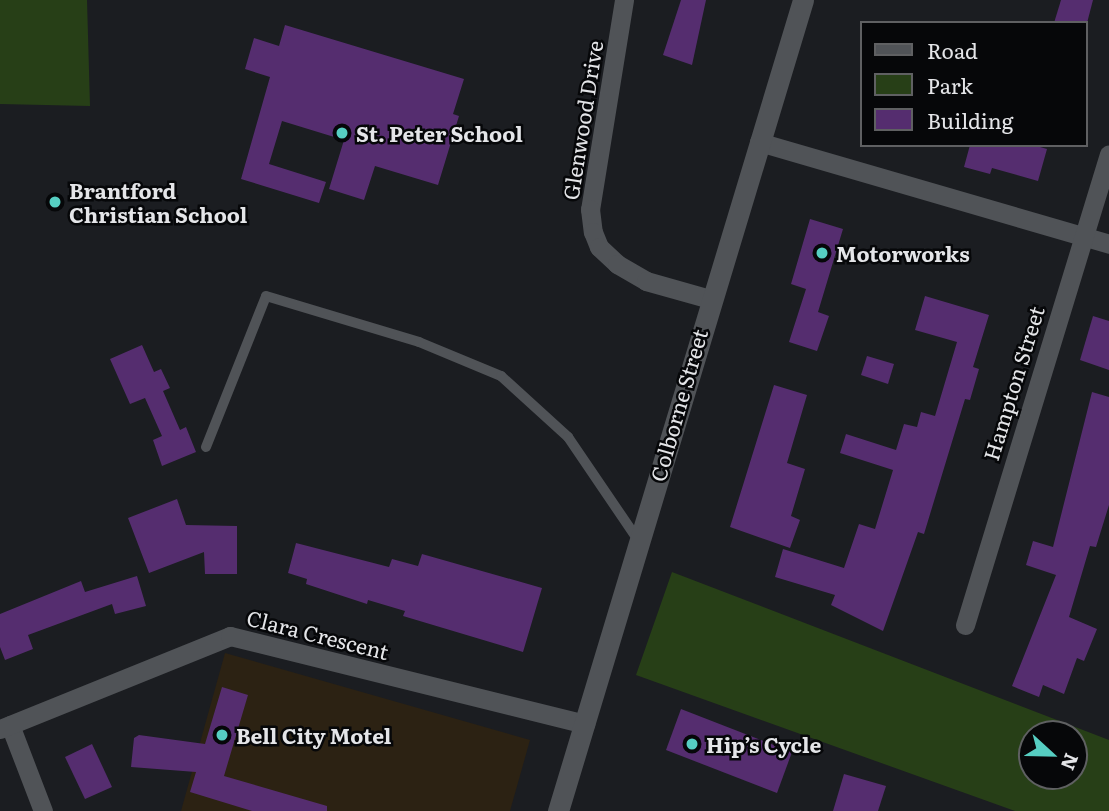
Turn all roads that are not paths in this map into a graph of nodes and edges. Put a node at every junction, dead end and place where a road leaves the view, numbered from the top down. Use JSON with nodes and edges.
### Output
{"nodes":[{"id":1,"x":624,"y":0,"type":"edge"},
{"id":2,"x":803,"y":0,"type":"edge"},
{"id":3,"x":759,"y":142,"type":"junction"},
{"id":4,"x":1109,"y":155,"type":"edge"},
{"id":5,"x":1082,"y":236,"type":"junction"},
{"id":6,"x":1109,"y":244,"type":"edge"},
{"id":7,"x":710,"y":299,"type":"junction"},
{"id":8,"x":206,"y":447,"type":"dead end"},
{"id":9,"x":638,"y":541,"type":"junction"},
{"id":10,"x":965,"y":625,"type":"dead end"},
{"id":11,"x":584,"y":724,"type":"junction"},
{"id":12,"x":5,"y":727,"type":"edge"},
{"id":13,"x":43,"y":811,"type":"edge"},
{"id":14,"x":558,"y":811,"type":"edge"}],
"edges":[{"from":1,"to":7,"type":"street","name":"Glenwood Drive"},
{"from":2,"to":3,"type":"main road","name":"Colborne Street"},
{"from":3,"to":5,"type":"street"},
{"from":3,"to":7,"type":"main road","name":"Colborne Street"},
{"from":4,"to":5,"type":"street","name":"Hampton Street"},
{"from":5,"to":6,"type":"street"},
{"from":5,"to":10,"type":"street","name":"Hampton Street"},
{"from":7,"to":9,"type":"main road","name":"Colborne Street"},
{"from":8,"to":9,"type":"lane"},
{"from":9,"to":11,"type":"main road","name":"Colborne Street"},
{"from":11,"to":12,"type":"street","name":"Clara Crescent"},
{"from":11,"to":14,"type":"main road","name":"Colborne Street"},
{"from":12,"to":13,"type":"street","name":"Clara Crescent"}]}
